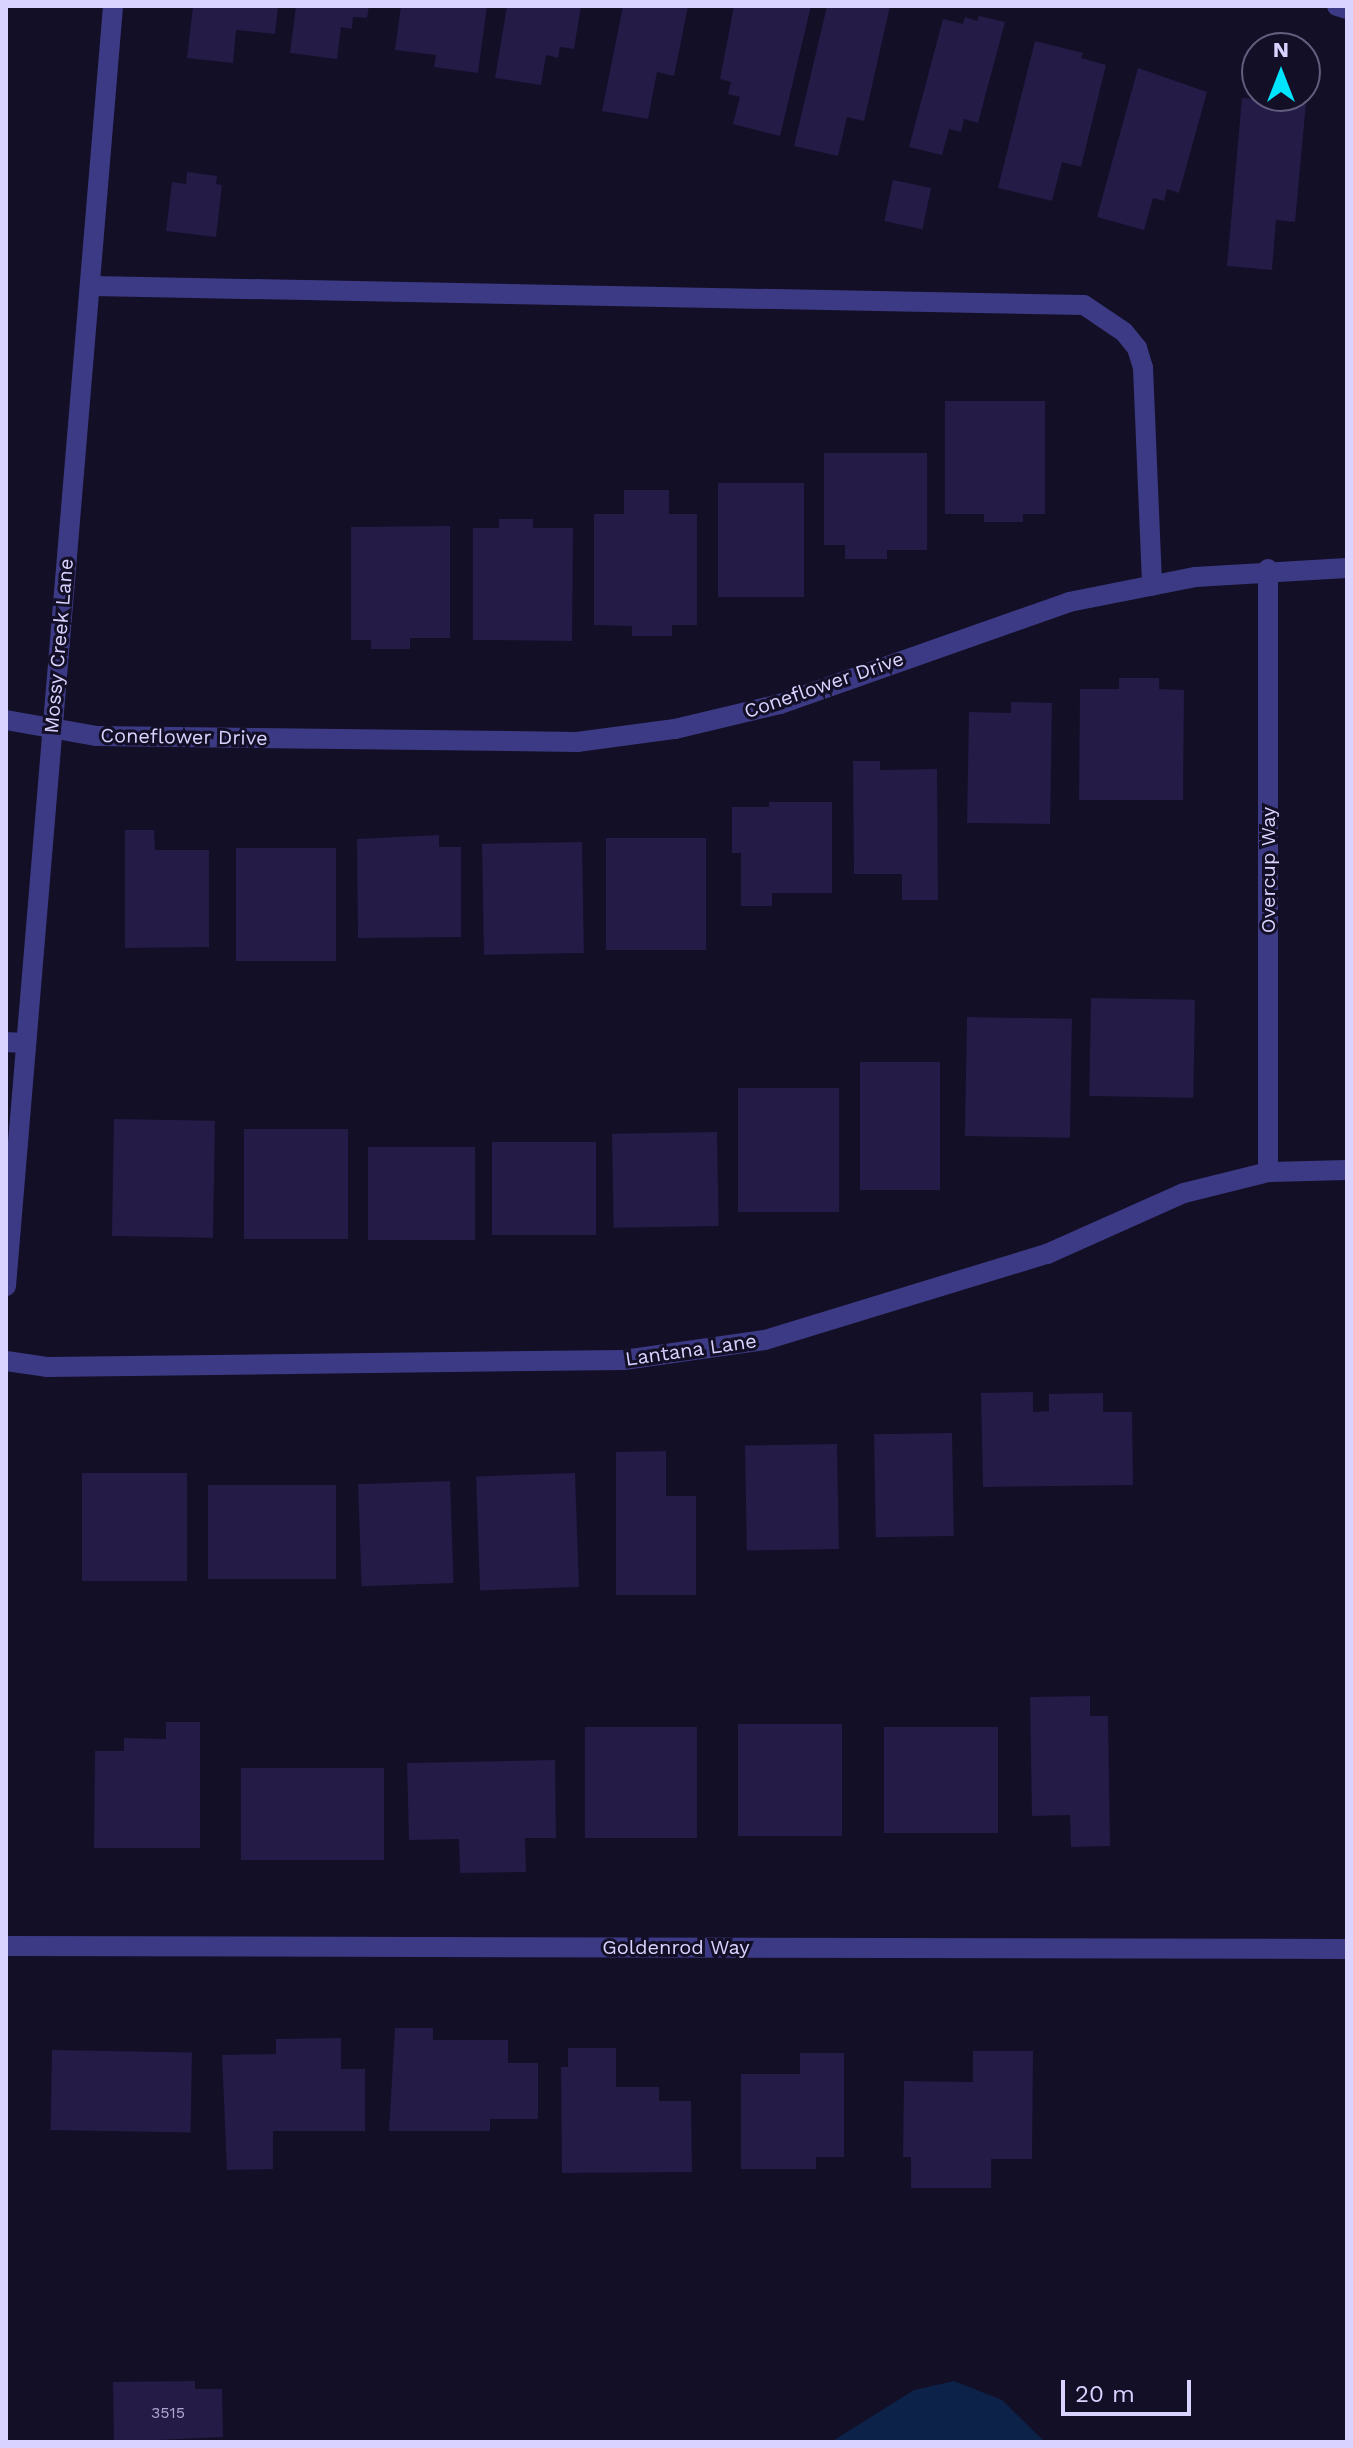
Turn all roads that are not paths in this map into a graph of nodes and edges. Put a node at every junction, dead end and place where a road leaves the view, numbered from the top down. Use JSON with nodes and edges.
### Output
{"nodes":[{"id":1,"x":113,"y":6,"type":"edge"},
{"id":2,"x":1337,"y":6,"type":"edge"},
{"id":3,"x":1347,"y":9,"type":"edge"},
{"id":4,"x":93,"y":286,"type":"junction"},
{"id":5,"x":1347,"y":568,"type":"edge"},
{"id":6,"x":1268,"y":569,"type":"junction"},
{"id":7,"x":1152,"y":586,"type":"junction"},
{"id":8,"x":6,"y":720,"type":"edge"},
{"id":9,"x":52,"y":728,"type":"junction"},
{"id":10,"x":14,"y":1043,"type":"edge"},
{"id":11,"x":1347,"y":1170,"type":"edge"},
{"id":12,"x":1268,"y":1172,"type":"junction"},
{"id":13,"x":6,"y":1286,"type":"edge"},
{"id":14,"x":6,"y":1361,"type":"edge"},
{"id":15,"x":6,"y":1946,"type":"edge"},
{"id":16,"x":1347,"y":1949,"type":"edge"}],
"edges":[{"from":1,"to":4,"type":"street","name":"Mossy Creek Lane"},
{"from":2,"to":3,"type":"street"},
{"from":4,"to":7,"type":"street"},
{"from":4,"to":9,"type":"street","name":"Mossy Creek Lane"},
{"from":5,"to":6,"type":"street","name":"Coneflower Drive"},
{"from":6,"to":7,"type":"street","name":"Coneflower Drive"},
{"from":6,"to":12,"type":"street","name":"Overcup Way"},
{"from":7,"to":9,"type":"street","name":"Coneflower Drive"},
{"from":8,"to":9,"type":"street","name":"Coneflower Drive"},
{"from":9,"to":10,"type":"street","name":"Mossy Creek Lane"},
{"from":10,"to":13,"type":"street","name":"Mossy Creek Lane"},
{"from":11,"to":12,"type":"street","name":"Lantana Lane"},
{"from":12,"to":14,"type":"street","name":"Lantana Lane"},
{"from":15,"to":16,"type":"street","name":"Goldenrod Way"}]}
